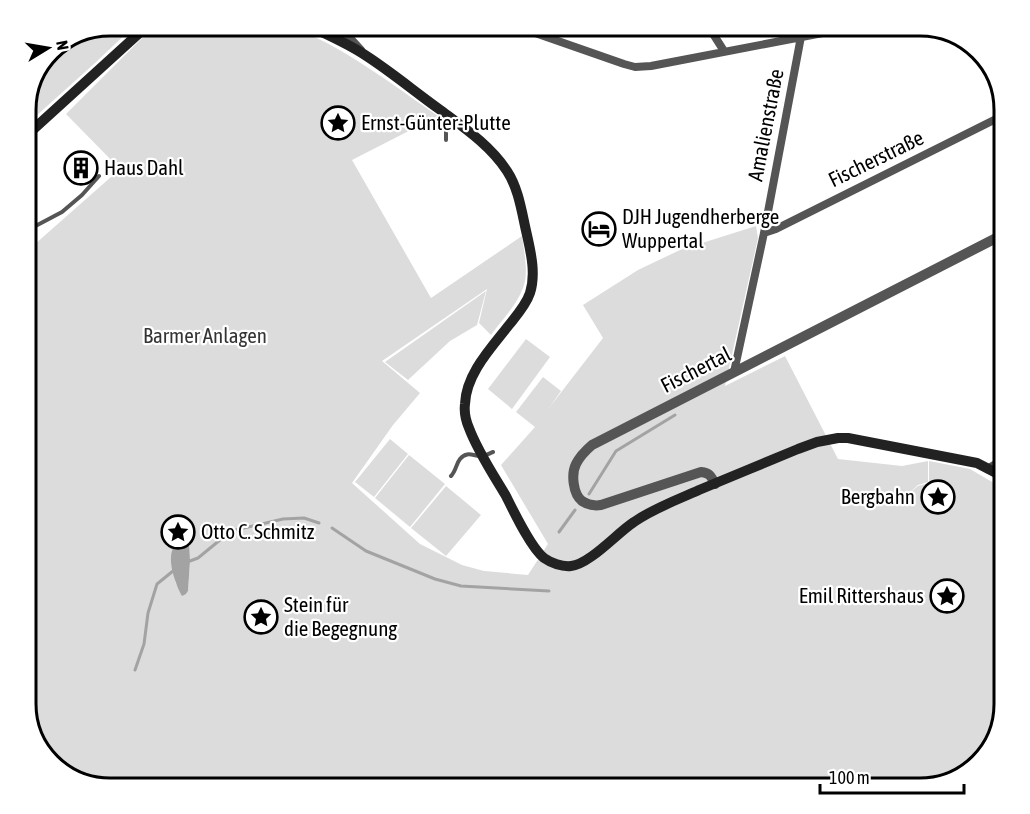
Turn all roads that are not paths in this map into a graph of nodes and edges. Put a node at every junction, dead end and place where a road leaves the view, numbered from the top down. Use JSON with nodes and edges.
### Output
{"nodes":[{"id":1,"x":136,"y":36,"type":"edge"},
{"id":2,"x":329,"y":36,"type":"edge"},
{"id":3,"x":348,"y":36,"type":"edge"},
{"id":4,"x":544,"y":36,"type":"edge"},
{"id":5,"x":714,"y":36,"type":"edge"},
{"id":6,"x":806,"y":36,"type":"edge"},
{"id":7,"x":801,"y":37,"type":"junction"},
{"id":8,"x":724,"y":51,"type":"junction"},
{"id":9,"x":364,"y":54,"type":"junction"},
{"id":10,"x":446,"y":115,"type":"junction"},
{"id":11,"x":994,"y":120,"type":"edge"},
{"id":12,"x":36,"y":127,"type":"edge"},
{"id":13,"x":446,"y":140,"type":"dead end"},
{"id":14,"x":99,"y":176,"type":"dead end"},
{"id":15,"x":36,"y":226,"type":"edge"},
{"id":16,"x":764,"y":232,"type":"junction"},
{"id":17,"x":994,"y":240,"type":"edge"},
{"id":18,"x":734,"y":372,"type":"junction"},
{"id":19,"x":488,"y":454,"type":"junction"},
{"id":20,"x":994,"y":465,"type":"edge"},
{"id":21,"x":989,"y":468,"type":"junction"},
{"id":22,"x":994,"y":471,"type":"edge"},
{"id":23,"x":451,"y":476,"type":"dead end"},
{"id":24,"x":715,"y":484,"type":"junction"}],
"edges":[{"from":1,"to":12,"type":"main road"},
{"from":2,"to":9,"type":"main road"},
{"from":3,"to":9,"type":"street"},
{"from":4,"to":8,"type":"street"},
{"from":5,"to":8,"type":"street"},
{"from":6,"to":7,"type":"street"},
{"from":7,"to":8,"type":"street"},
{"from":7,"to":16,"type":"street","name":"Amalienstraße"},
{"from":9,"to":10,"type":"main road"},
{"from":10,"to":13,"type":"lane"},
{"from":10,"to":19,"type":"main road"},
{"from":11,"to":16,"type":"street","name":"Fischerstraße"},
{"from":14,"to":15,"type":"lane"},
{"from":16,"to":18,"type":"street","name":"Amalienstraße"},
{"from":17,"to":18,"type":"street","name":"Fischertal"},
{"from":18,"to":24,"type":"street","name":"Fischertal"},
{"from":19,"to":23,"type":"lane"},
{"from":19,"to":24,"type":"main road"},
{"from":20,"to":21,"type":"street"},
{"from":21,"to":22,"type":"main road"},
{"from":21,"to":24,"type":"main road"}]}
